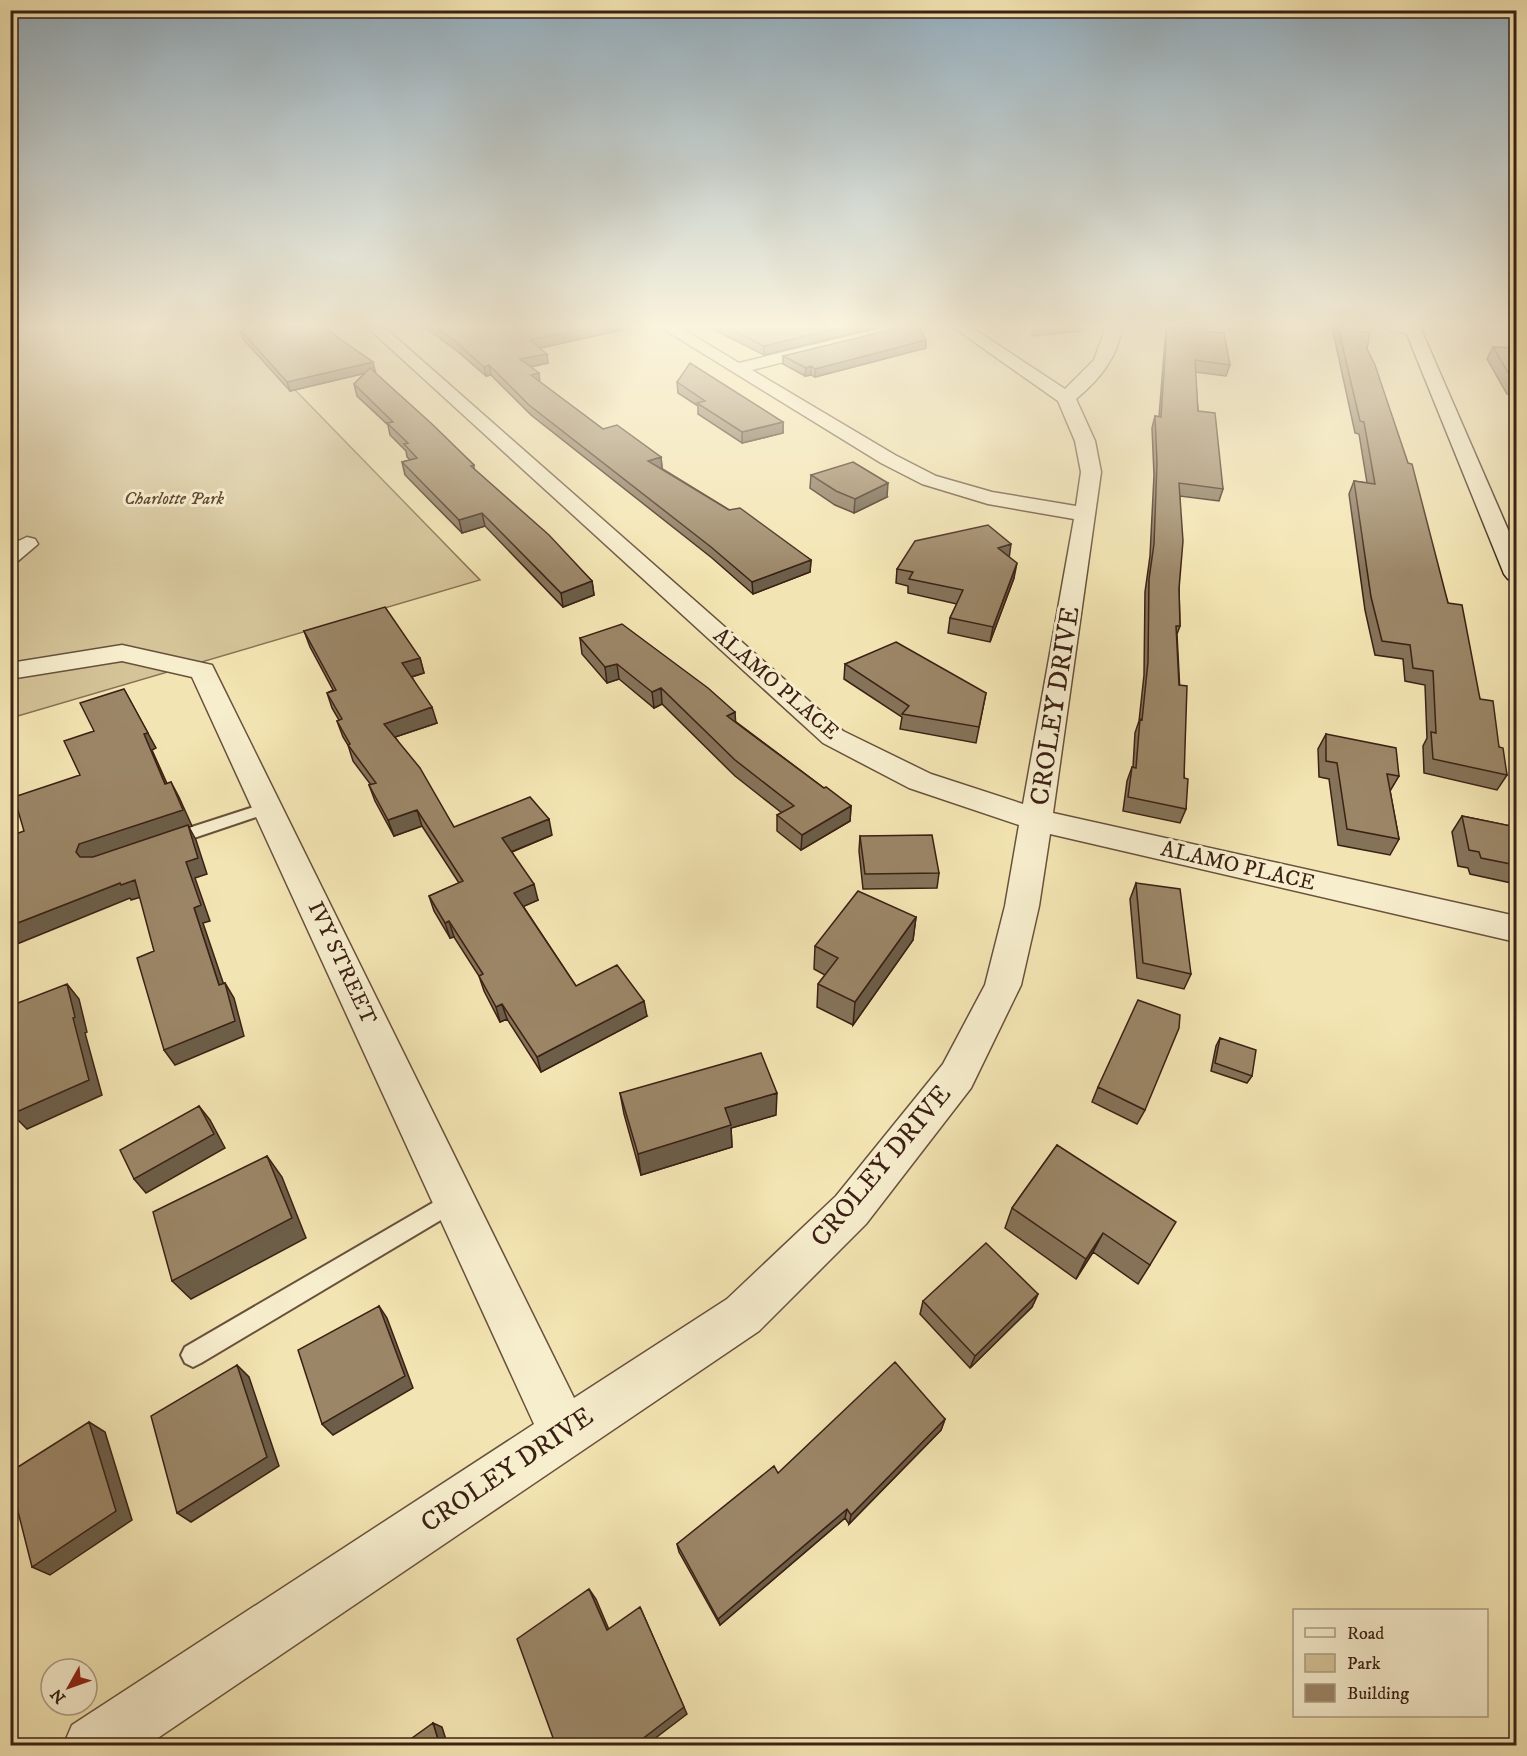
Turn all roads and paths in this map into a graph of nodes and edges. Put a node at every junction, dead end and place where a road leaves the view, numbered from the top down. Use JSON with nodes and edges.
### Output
{"nodes":[{"id":1,"x":467,"y":409,"type":"edge"},
{"id":2,"x":805,"y":409,"type":"edge"},
{"id":3,"x":1071,"y":409,"type":"edge"},
{"id":4,"x":1442,"y":409,"type":"edge"},
{"id":5,"x":1086,"y":514,"type":"junction"},
{"id":6,"x":1516,"y":574,"type":"edge"},
{"id":7,"x":10,"y":671,"type":"edge"},
{"id":8,"x":268,"y":807,"type":"junction"},
{"id":9,"x":1037,"y":820,"type":"junction"},
{"id":10,"x":160,"y":844,"type":"edge"},
{"id":11,"x":1516,"y":929,"type":"edge"},
{"id":12,"x":453,"y":1201,"type":"junction"},
{"id":13,"x":193,"y":1355,"type":"dead end"},
{"id":14,"x":564,"y":1432,"type":"junction"},
{"id":15,"x":93,"y":1746,"type":"edge"}],
"edges":[{"from":1,"to":9,"type":"street","name":"ALAMO PLACE"},
{"from":2,"to":5,"type":"street"},
{"from":3,"to":5,"type":"street","name":"CROLEY DRIVE"},
{"from":4,"to":6,"type":"street"},
{"from":5,"to":9,"type":"street","name":"CROLEY DRIVE"},
{"from":7,"to":8,"type":"street","name":"IVY STREET"},
{"from":8,"to":10,"type":"lane"},
{"from":8,"to":12,"type":"street","name":"IVY STREET"},
{"from":9,"to":11,"type":"street","name":"ALAMO PLACE"},
{"from":9,"to":14,"type":"street","name":"CROLEY DRIVE"},
{"from":12,"to":13,"type":"lane"},
{"from":12,"to":14,"type":"street","name":"IVY STREET"},
{"from":14,"to":15,"type":"street","name":"CROLEY DRIVE"}]}
